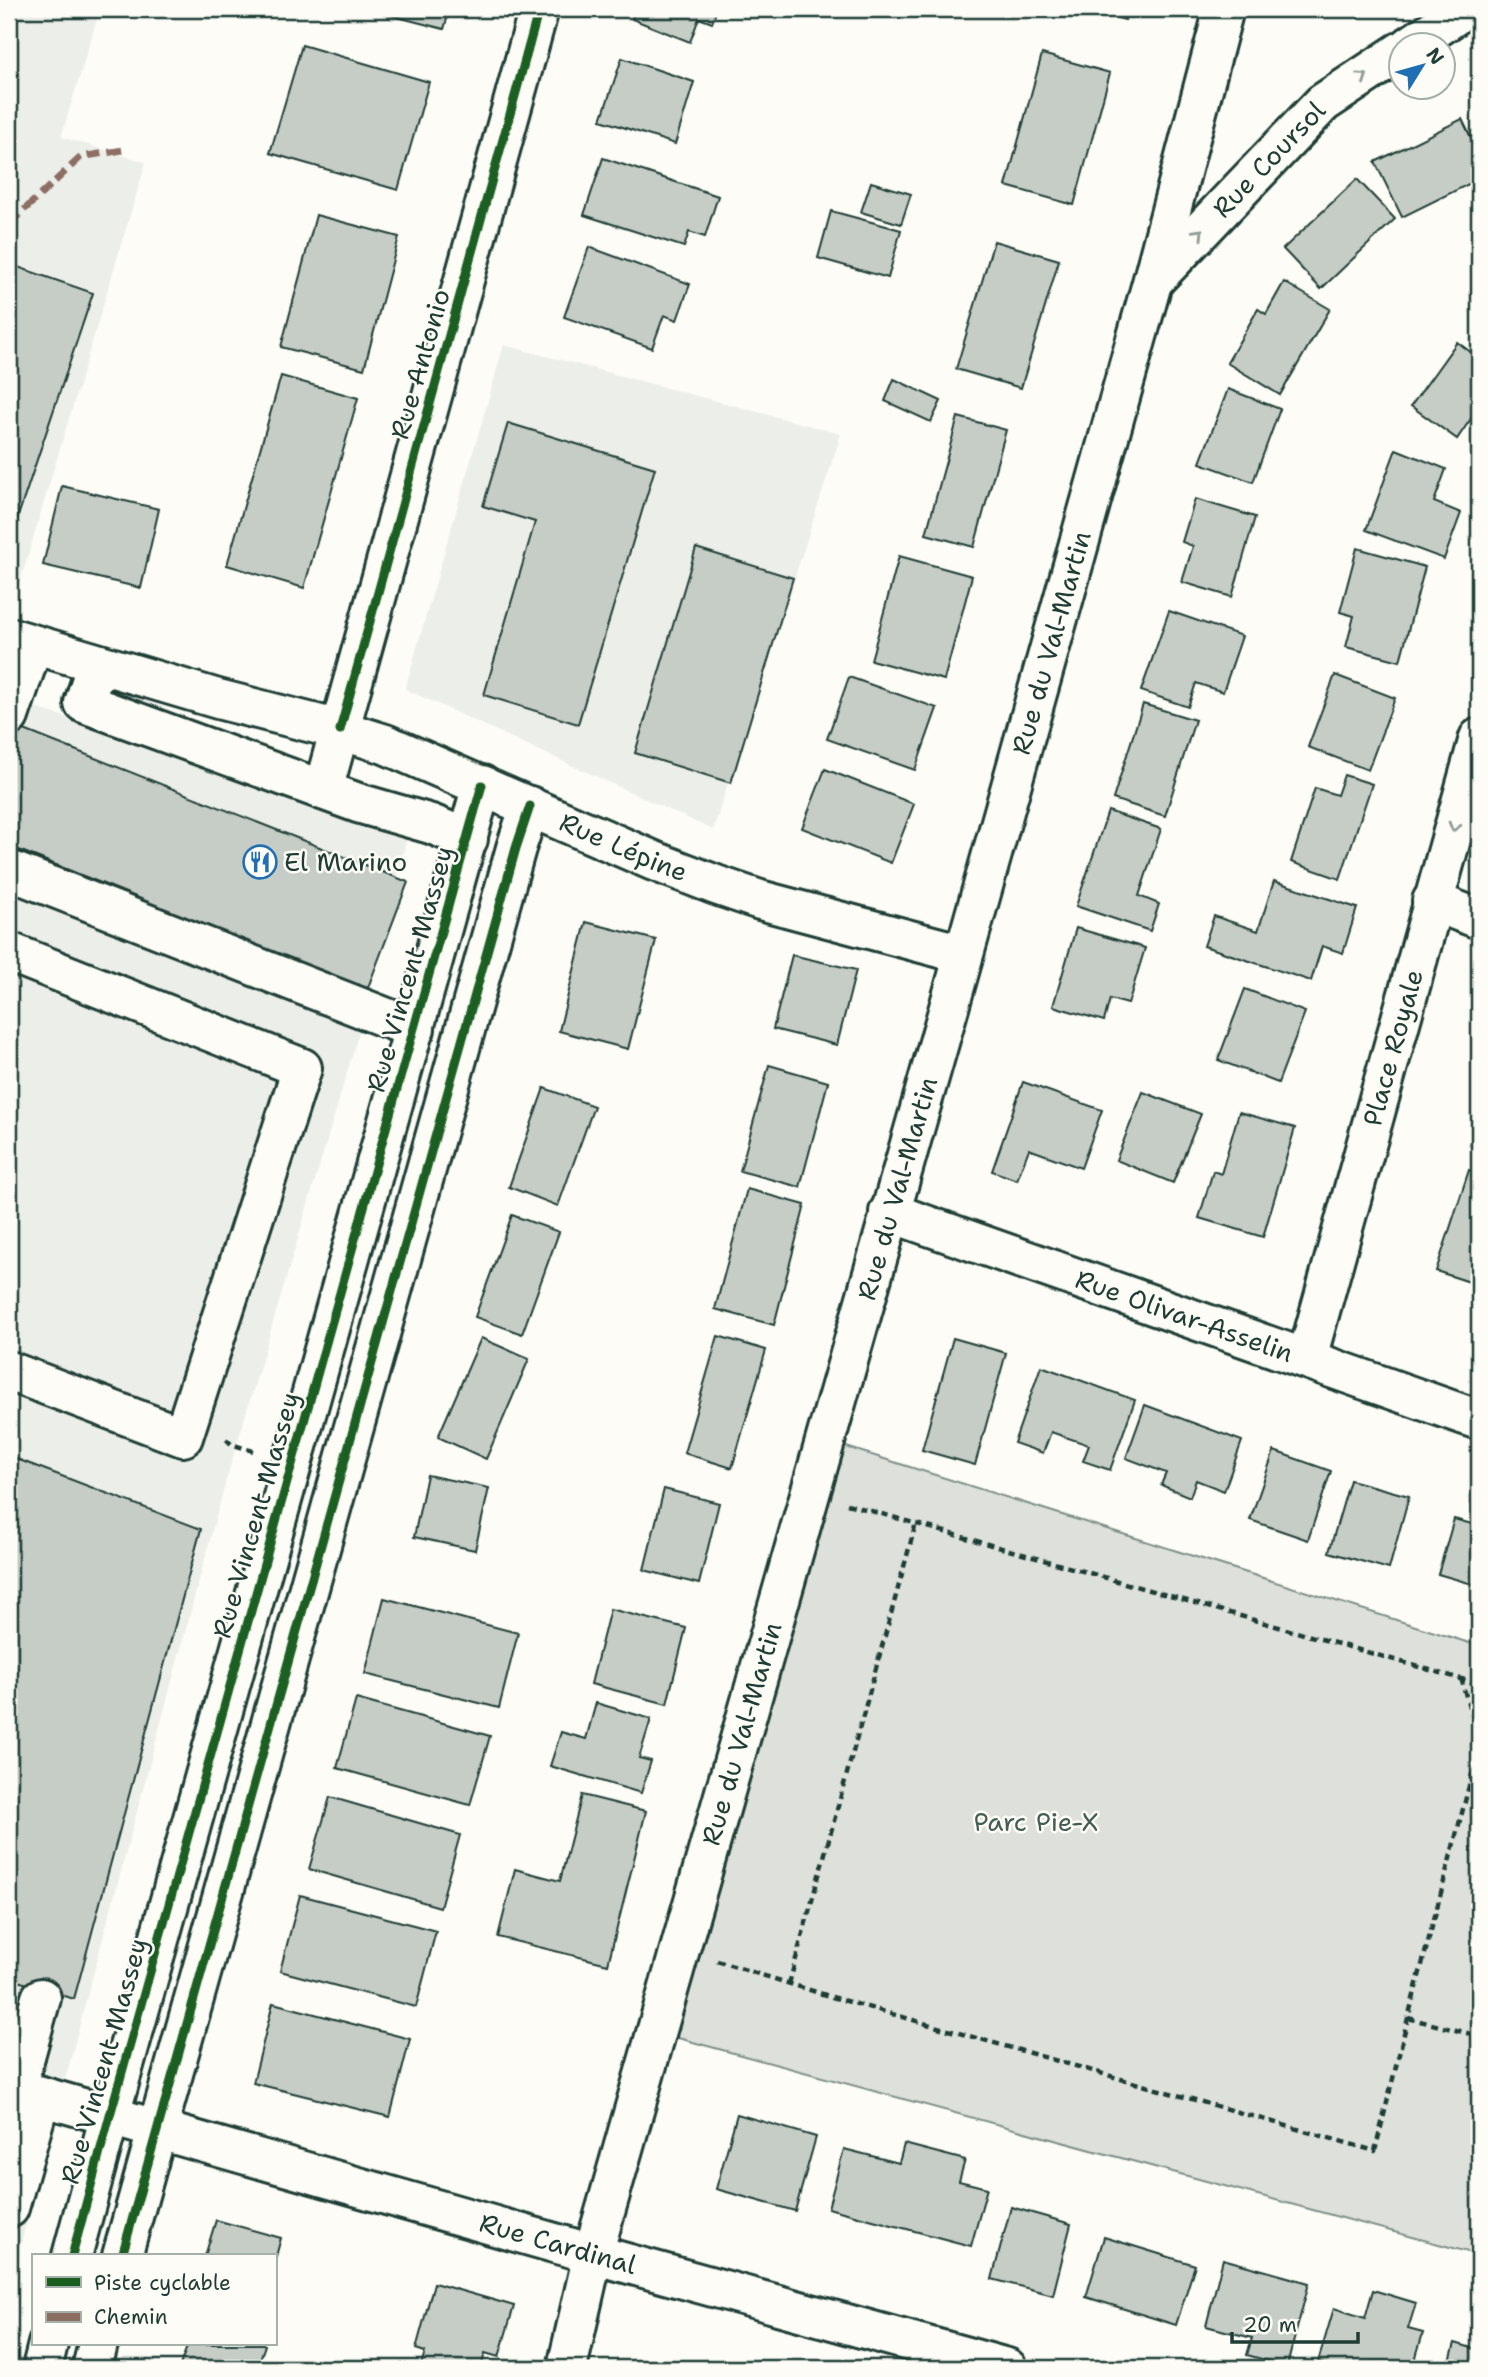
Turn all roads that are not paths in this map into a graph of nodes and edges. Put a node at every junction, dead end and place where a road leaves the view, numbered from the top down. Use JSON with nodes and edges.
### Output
{"nodes":[{"id":1,"x":539,"y":9,"type":"edge"},
{"id":2,"x":1224,"y":9,"type":"edge"},
{"id":3,"x":1453,"y":12,"type":"edge"},
{"id":4,"x":1427,"y":32,"type":"edge"},
{"id":5,"x":1386,"y":61,"type":"edge"},
{"id":6,"x":1152,"y":283,"type":"junction"},
{"id":7,"x":21,"y":641,"type":"edge"},
{"id":8,"x":97,"y":664,"type":"junction"},
{"id":9,"x":218,"y":699,"type":"junction"},
{"id":10,"x":9,"y":716,"type":"edge"},
{"id":11,"x":340,"y":730,"type":"junction"},
{"id":12,"x":1479,"y":738,"type":"edge"},
{"id":13,"x":206,"y":747,"type":"junction"},
{"id":14,"x":482,"y":785,"type":"junction"},
{"id":15,"x":323,"y":790,"type":"junction"},
{"id":16,"x":530,"y":806,"type":"junction"},
{"id":17,"x":468,"y":839,"type":"junction"},
{"id":18,"x":9,"y":870,"type":"edge"},
{"id":19,"x":1432,"y":901,"type":"junction"},
{"id":20,"x":1479,"y":919,"type":"edge"},
{"id":21,"x":9,"y":952,"type":"edge"},
{"id":22,"x":963,"y":954,"type":"junction"},
{"id":23,"x":415,"y":1029,"type":"junction"},
{"id":24,"x":889,"y":1212,"type":"junction"},
{"id":25,"x":1307,"y":1358,"type":"junction"},
{"id":26,"x":9,"y":1371,"type":"edge"},
{"id":27,"x":1479,"y":1420,"type":"edge"},
{"id":28,"x":41,"y":1997,"type":"dead end"},
{"id":29,"x":41,"y":2096,"type":"junction"},
{"id":30,"x":110,"y":2115,"type":"junction"},
{"id":31,"x":157,"y":2130,"type":"junction"},
{"id":32,"x":9,"y":2208,"type":"edge"},
{"id":33,"x":73,"y":2254,"type":"edge"},
{"id":34,"x":123,"y":2254,"type":"edge"},
{"id":35,"x":593,"y":2254,"type":"junction"},
{"id":36,"x":48,"y":2346,"type":"edge"},
{"id":37,"x":98,"y":2346,"type":"edge"},
{"id":38,"x":42,"y":2368,"type":"edge"},
{"id":39,"x":92,"y":2368,"type":"edge"},
{"id":40,"x":567,"y":2368,"type":"edge"},
{"id":41,"x":1007,"y":2368,"type":"edge"}],
"edges":[{"from":1,"to":11,"type":"street","name":"Rue Antonio"},
{"from":2,"to":6,"type":"street","name":"Rue du Val-Martin"},
{"from":3,"to":4,"type":"street"},
{"from":6,"to":5,"type":"street","name":"Rue Coursol","one_way":true},
{"from":6,"to":22,"type":"street","name":"Rue du Val-Martin"},
{"from":7,"to":8,"type":"street","name":"Rue Lépine"},
{"from":7,"to":10,"type":"street"},
{"from":8,"to":9,"type":"street","name":"Rue Lépine"},
{"from":8,"to":13,"type":"street"},
{"from":9,"to":11,"type":"street","name":"Rue Lépine"},
{"from":9,"to":13,"type":"street"},
{"from":11,"to":14,"type":"street","name":"Rue Lépine"},
{"from":11,"to":15,"type":"street","name":"Rue Antonio"},
{"from":12,"to":19,"type":"street","name":"Place Royale","one_way":true},
{"from":13,"to":15,"type":"street"},
{"from":14,"to":16,"type":"street","name":"Rue Lépine"},
{"from":14,"to":17,"type":"street","name":"Rue Vincent Massey"},
{"from":15,"to":17,"type":"street"},
{"from":16,"to":22,"type":"street","name":"Rue Lépine"},
{"from":16,"to":31,"type":"street"},
{"from":17,"to":23,"type":"street","name":"Rue Vincent Massey"},
{"from":18,"to":23,"type":"street"},
{"from":19,"to":20,"type":"street"},
{"from":19,"to":25,"type":"street","name":"Place Royale"},
{"from":21,"to":26,"type":"street"},
{"from":22,"to":24,"type":"street","name":"Rue du Val-Martin"},
{"from":23,"to":30,"type":"street","name":"Rue Vincent Massey"},
{"from":24,"to":25,"type":"street","name":"Rue Olivar-Asselin"},
{"from":24,"to":35,"type":"street","name":"Rue du Val-Martin"},
{"from":25,"to":27,"type":"street","name":"Rue Olivar-Asselin"},
{"from":28,"to":29,"type":"street","name":"Rue Cardinal"},
{"from":29,"to":30,"type":"street","name":"Rue Cardinal"},
{"from":29,"to":32,"type":"street"},
{"from":30,"to":31,"type":"street","name":"Rue Cardinal"},
{"from":30,"to":33,"type":"street","name":"Rue Vincent Massey"},
{"from":31,"to":34,"type":"street"},
{"from":31,"to":35,"type":"street","name":"Rue Cardinal"},
{"from":35,"to":40,"type":"street","name":"Rue du Val-Martin"},
{"from":35,"to":41,"type":"street","name":"Rue Cardinal"},
{"from":36,"to":38,"type":"street"},
{"from":37,"to":39,"type":"street"}]}
